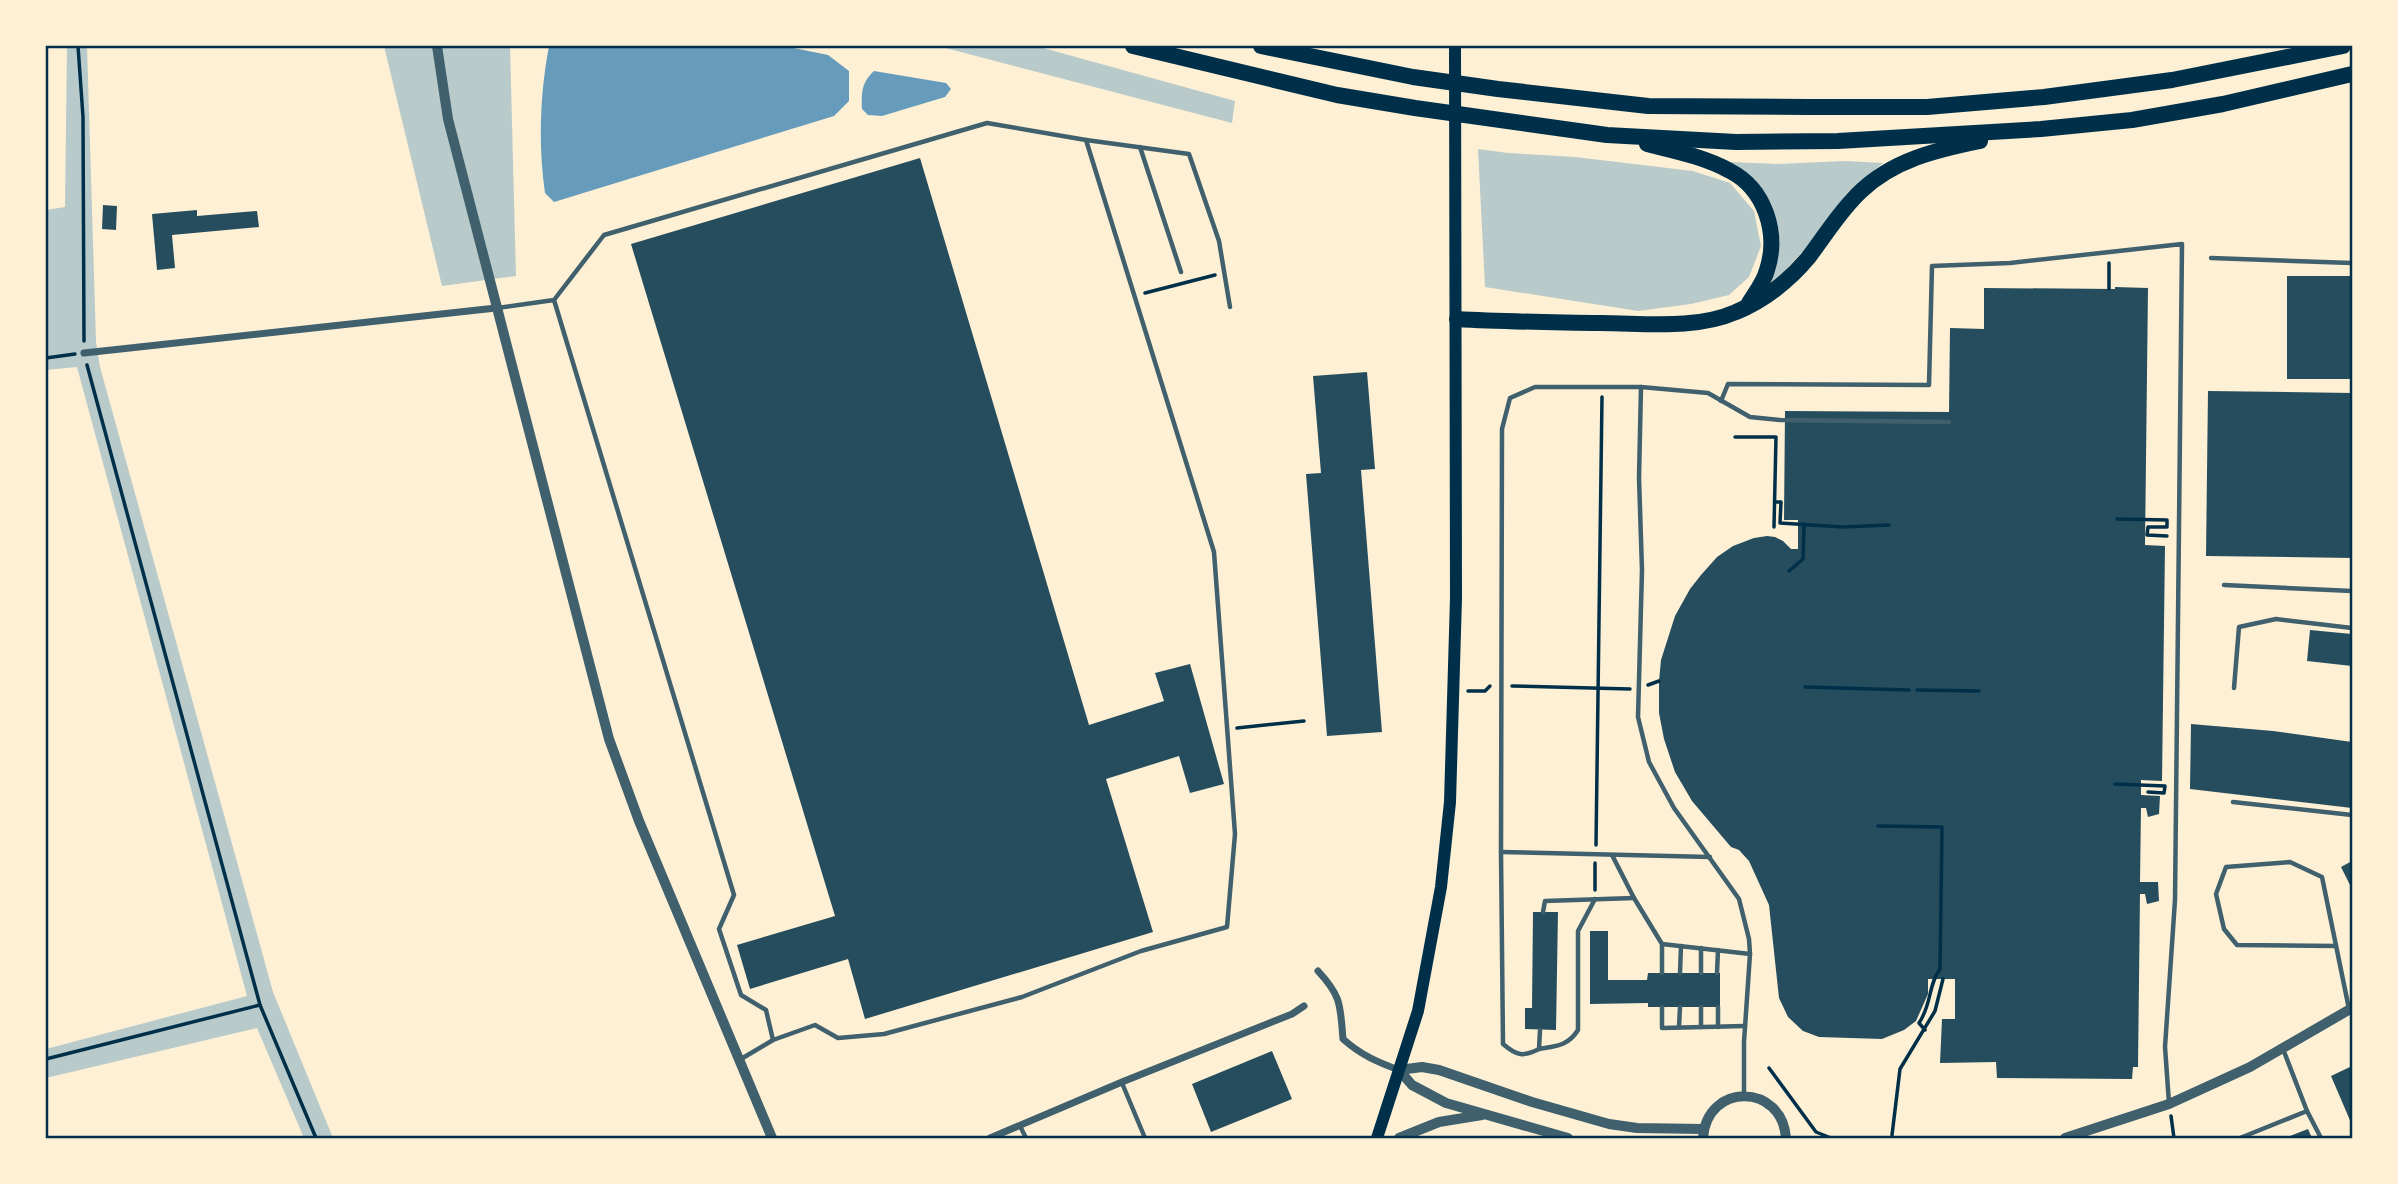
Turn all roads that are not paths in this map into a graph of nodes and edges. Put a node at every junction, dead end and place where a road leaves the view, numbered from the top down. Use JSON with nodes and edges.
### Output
{"nodes":[{"id":1,"x":437,"y":46,"type":"edge"},
{"id":2,"x":1133,"y":46,"type":"edge"},
{"id":3,"x":1261,"y":46,"type":"edge"},
{"id":4,"x":1279,"y":46,"type":"edge"},
{"id":5,"x":1455,"y":46,"type":"edge"},
{"id":6,"x":2343,"y":46,"type":"edge"},
{"id":7,"x":1297,"y":54,"type":"junction"},
{"id":8,"x":2353,"y":74,"type":"edge"},
{"id":9,"x":2040,"y":129,"type":"junction"},
{"id":10,"x":1607,"y":135,"type":"junction"},
{"id":11,"x":1086,"y":140,"type":"junction"},
{"id":12,"x":1140,"y":147,"type":"junction"},
{"id":13,"x":2211,"y":258,"type":"dead end"},
{"id":14,"x":2353,"y":263,"type":"edge"},
{"id":15,"x":1181,"y":272,"type":"dead end"},
{"id":16,"x":554,"y":300,"type":"junction"},
{"id":17,"x":1230,"y":307,"type":"dead end"},
{"id":18,"x":1746,"y":307,"type":"junction"},
{"id":19,"x":496,"y":308,"type":"junction"},
{"id":20,"x":1457,"y":319,"type":"junction"},
{"id":21,"x":84,"y":354,"type":"road end"},
{"id":22,"x":1641,"y":387,"type":"junction"},
{"id":23,"x":1721,"y":401,"type":"junction"},
{"id":24,"x":1949,"y":422,"type":"dead end"},
{"id":25,"x":2224,"y":585,"type":"dead end"},
{"id":26,"x":2353,"y":591,"type":"edge"},
{"id":27,"x":2353,"y":628,"type":"edge"},
{"id":28,"x":2234,"y":688,"type":"dead end"},
{"id":29,"x":2233,"y":802,"type":"dead end"},
{"id":30,"x":2353,"y":815,"type":"edge"},
{"id":31,"x":1501,"y":852,"type":"junction"},
{"id":32,"x":1612,"y":855,"type":"junction"},
{"id":33,"x":1711,"y":857,"type":"junction"},
{"id":34,"x":1634,"y":898,"type":"junction"},
{"id":35,"x":1595,"y":899,"type":"junction"},
{"id":36,"x":1543,"y":912,"type":"dead end"},
{"id":37,"x":1662,"y":944,"type":"junction"},
{"id":38,"x":1681,"y":946,"type":"junction"},
{"id":39,"x":2336,"y":946,"type":"junction"},
{"id":40,"x":1701,"y":948,"type":"junction"},
{"id":41,"x":1718,"y":950,"type":"junction"},
{"id":42,"x":1750,"y":954,"type":"junction"},
{"id":43,"x":1318,"y":971,"type":"dead end"},
{"id":44,"x":1662,"y":973,"type":"dead end"},
{"id":45,"x":1680,"y":973,"type":"dead end"},
{"id":46,"x":1701,"y":973,"type":"dead end"},
{"id":47,"x":1717,"y":973,"type":"dead end"},
{"id":48,"x":1304,"y":1006,"type":"dead end"},
{"id":49,"x":1662,"y":1007,"type":"dead end"},
{"id":50,"x":1680,"y":1007,"type":"dead end"},
{"id":51,"x":1701,"y":1007,"type":"dead end"},
{"id":52,"x":1717,"y":1007,"type":"dead end"},
{"id":53,"x":2351,"y":1009,"type":"edge"},
{"id":54,"x":1745,"y":1026,"type":"junction"},
{"id":55,"x":1701,"y":1027,"type":"junction"},
{"id":56,"x":1718,"y":1027,"type":"junction"},
{"id":57,"x":1679,"y":1028,"type":"junction"},
{"id":58,"x":1541,"y":1030,"type":"dead end"},
{"id":59,"x":773,"y":1040,"type":"junction"},
{"id":60,"x":1539,"y":1049,"type":"junction"},
{"id":61,"x":2283,"y":1049,"type":"junction"},
{"id":62,"x":739,"y":1060,"type":"junction"},
{"id":63,"x":1399,"y":1070,"type":"junction"},
{"id":64,"x":1122,"y":1082,"type":"junction"},
{"id":65,"x":1745,"y":1096,"type":"junction"},
{"id":66,"x":2169,"y":1104,"type":"junction"},
{"id":67,"x":2307,"y":1111,"type":"junction"},
{"id":68,"x":1485,"y":1115,"type":"junction"},
{"id":69,"x":1020,"y":1126,"type":"junction"},
{"id":70,"x":1703,"y":1134,"type":"edge"},
{"id":71,"x":772,"y":1139,"type":"edge"},
{"id":72,"x":990,"y":1139,"type":"edge"},
{"id":73,"x":1026,"y":1139,"type":"edge"},
{"id":74,"x":1145,"y":1139,"type":"edge"},
{"id":75,"x":1377,"y":1139,"type":"edge"},
{"id":76,"x":1399,"y":1139,"type":"edge"},
{"id":77,"x":1568,"y":1139,"type":"edge"},
{"id":78,"x":1786,"y":1139,"type":"edge"},
{"id":79,"x":2065,"y":1139,"type":"edge"},
{"id":80,"x":2240,"y":1139,"type":"edge"},
{"id":81,"x":2320,"y":1139,"type":"edge"}],
"edges":[{"from":1,"to":19,"type":"street"},
{"from":2,"to":10,"type":"highway"},
{"from":3,"to":7,"type":"highway"},
{"from":4,"to":7,"type":"highway"},
{"from":5,"to":20,"type":"main road"},
{"from":6,"to":7,"type":"highway"},
{"from":8,"to":9,"type":"highway"},
{"from":9,"to":10,"type":"highway"},
{"from":9,"to":18,"type":"highway"},
{"from":10,"to":18,"type":"highway"},
{"from":11,"to":12,"type":"lane"},
{"from":11,"to":16,"type":"lane"},
{"from":11,"to":59,"type":"lane"},
{"from":12,"to":15,"type":"lane"},
{"from":12,"to":17,"type":"lane"},
{"from":13,"to":14,"type":"lane"},
{"from":16,"to":19,"type":"lane"},
{"from":16,"to":59,"type":"lane"},
{"from":18,"to":20,"type":"highway"},
{"from":19,"to":21,"type":"street"},
{"from":19,"to":62,"type":"street"},
{"from":20,"to":63,"type":"main road"},
{"from":22,"to":23,"type":"lane"},
{"from":22,"to":31,"type":"lane"},
{"from":22,"to":33,"type":"lane"},
{"from":23,"to":24,"type":"lane"},
{"from":23,"to":66,"type":"lane"},
{"from":25,"to":26,"type":"lane"},
{"from":27,"to":28,"type":"lane"},
{"from":29,"to":30,"type":"lane"},
{"from":31,"to":32,"type":"lane"},
{"from":31,"to":60,"type":"lane"},
{"from":32,"to":33,"type":"lane"},
{"from":32,"to":34,"type":"lane"},
{"from":33,"to":42,"type":"lane"},
{"from":34,"to":35,"type":"lane"},
{"from":34,"to":37,"type":"lane"},
{"from":35,"to":36,"type":"lane"},
{"from":35,"to":60,"type":"lane"},
{"from":37,"to":38,"type":"lane"},
{"from":37,"to":44,"type":"lane"},
{"from":38,"to":40,"type":"lane"},
{"from":38,"to":45,"type":"lane"},
{"from":39,"to":39,"type":"lane"},
{"from":39,"to":53,"type":"lane"},
{"from":40,"to":41,"type":"lane"},
{"from":40,"to":46,"type":"lane"},
{"from":41,"to":42,"type":"lane"},
{"from":41,"to":47,"type":"lane"},
{"from":42,"to":54,"type":"lane"},
{"from":43,"to":63,"type":"street"},
{"from":48,"to":64,"type":"street"},
{"from":49,"to":57,"type":"lane"},
{"from":50,"to":57,"type":"lane"},
{"from":51,"to":55,"type":"lane"},
{"from":52,"to":56,"type":"lane"},
{"from":53,"to":61,"type":"street"},
{"from":54,"to":56,"type":"lane"},
{"from":54,"to":65,"type":"lane"},
{"from":55,"to":56,"type":"lane"},
{"from":55,"to":57,"type":"lane"},
{"from":58,"to":60,"type":"lane"},
{"from":59,"to":62,"type":"lane"},
{"from":61,"to":66,"type":"street"},
{"from":61,"to":67,"type":"lane"},
{"from":62,"to":71,"type":"street"},
{"from":63,"to":68,"type":"street"},
{"from":63,"to":70,"type":"street"},
{"from":63,"to":75,"type":"main road"},
{"from":64,"to":69,"type":"street"},
{"from":64,"to":74,"type":"lane"},
{"from":65,"to":70,"type":"street"},
{"from":65,"to":78,"type":"street"},
{"from":66,"to":79,"type":"street"},
{"from":67,"to":80,"type":"lane"},
{"from":67,"to":81,"type":"lane"},
{"from":68,"to":76,"type":"street"},
{"from":68,"to":77,"type":"street"},
{"from":69,"to":72,"type":"street"},
{"from":69,"to":73,"type":"lane"}]}
